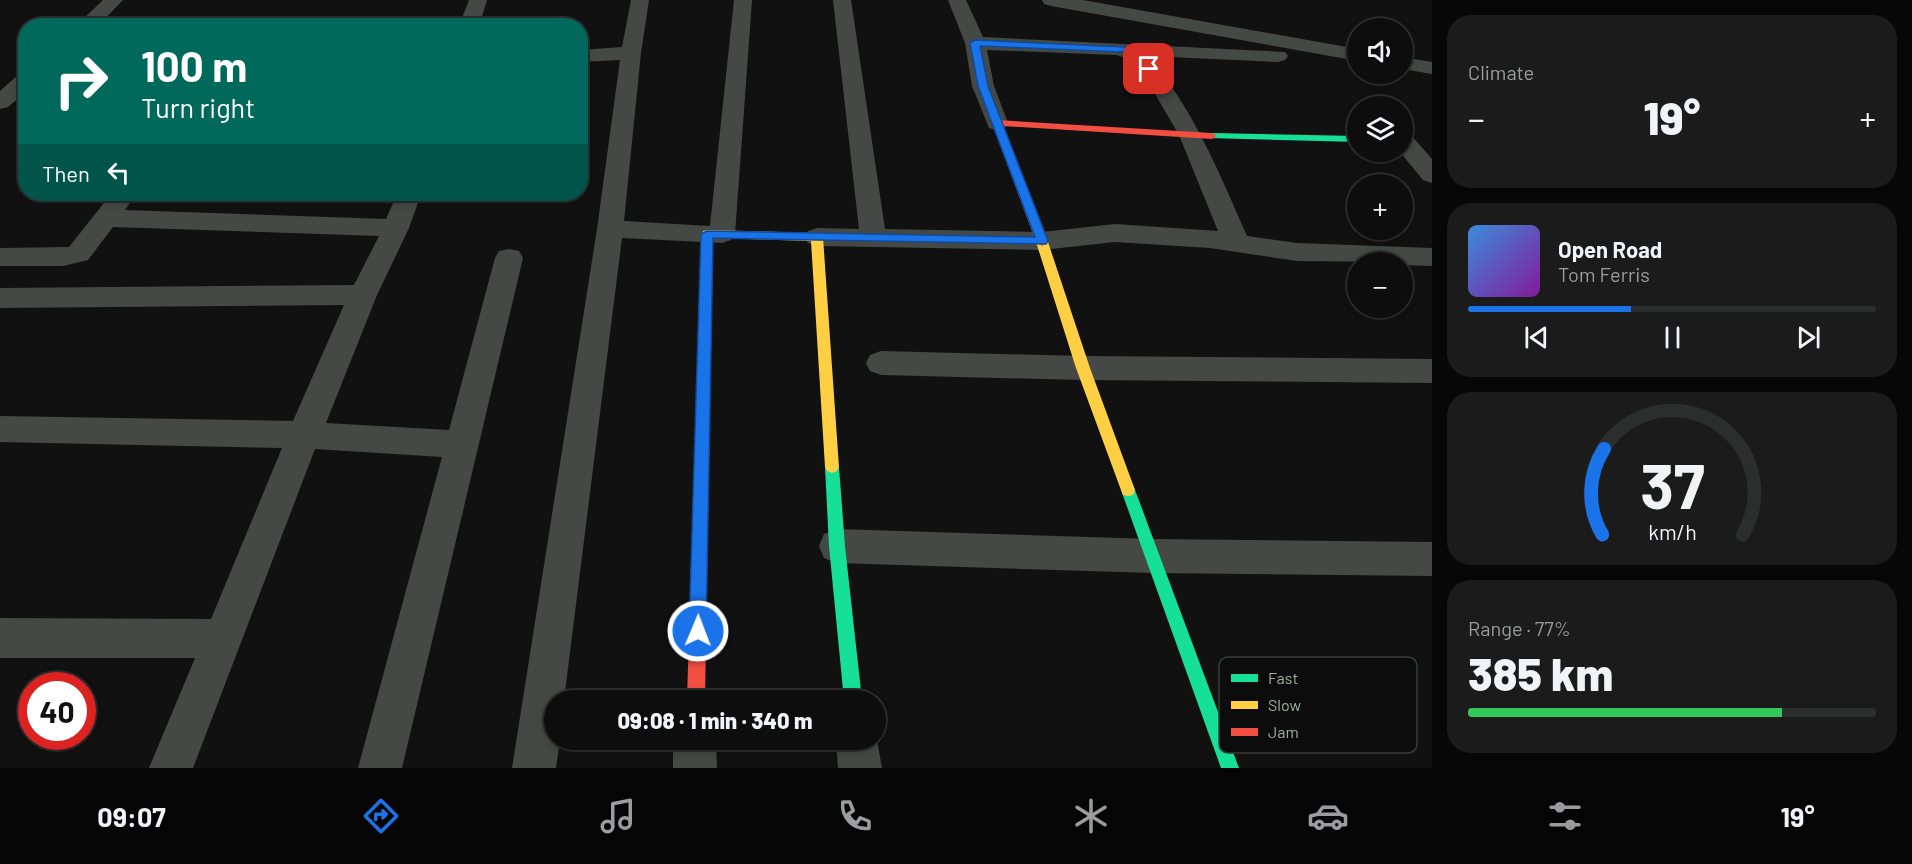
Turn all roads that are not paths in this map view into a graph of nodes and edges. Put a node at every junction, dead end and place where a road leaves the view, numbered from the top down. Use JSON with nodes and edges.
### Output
{"nodes":[{"id":1,"x":114,"y":0,"type":"edge"},
{"id":2,"x":478,"y":0,"type":"edge"},
{"id":3,"x":640,"y":0,"type":"edge"},
{"id":4,"x":743,"y":0,"type":"edge"},
{"id":5,"x":842,"y":0,"type":"edge"},
{"id":6,"x":957,"y":0,"type":"edge"},
{"id":7,"x":1051,"y":0,"type":"edge"},
{"id":8,"x":95,"y":18,"type":"edge"},
{"id":9,"x":472,"y":18,"type":"edge"},
{"id":10,"x":975,"y":43,"type":"junction"},
{"id":11,"x":1130,"y":51,"type":"junction"},
{"id":12,"x":1347,"y":52,"type":"edge"},
{"id":13,"x":630,"y":53,"type":"junction"},
{"id":14,"x":1347,"y":53,"type":"edge"},
{"id":15,"x":588,"y":56,"type":"edge"},
{"id":16,"x":1413,"y":65,"type":"edge"},
{"id":17,"x":1432,"y":68,"type":"edge"},
{"id":18,"x":18,"y":77,"type":"edge"},
{"id":19,"x":0,"y":102,"type":"edge"},
{"id":20,"x":997,"y":123,"type":"junction"},
{"id":21,"x":1191,"y":135,"type":"junction"},
{"id":22,"x":1347,"y":139,"type":"edge"},
{"id":23,"x":1413,"y":140,"type":"edge"},
{"id":24,"x":1432,"y":141,"type":"edge"},
{"id":25,"x":1413,"y":152,"type":"edge"},
{"id":26,"x":1432,"y":175,"type":"edge"},
{"id":27,"x":118,"y":201,"type":"edge"},
{"id":28,"x":406,"y":201,"type":"edge"},
{"id":29,"x":105,"y":218,"type":"junction"},
{"id":30,"x":396,"y":228,"type":"junction"},
{"id":31,"x":610,"y":229,"type":"junction"},
{"id":32,"x":715,"y":234,"type":"junction"},
{"id":33,"x":817,"y":237,"type":"junction"},
{"id":34,"x":873,"y":237,"type":"junction"},
{"id":35,"x":1042,"y":241,"type":"junction"},
{"id":36,"x":1237,"y":244,"type":"junction"},
{"id":37,"x":0,"y":257,"type":"edge"},
{"id":38,"x":1432,"y":257,"type":"edge"},
{"id":39,"x":509,"y":258,"type":"dead end"},
{"id":40,"x":363,"y":295,"type":"junction"},
{"id":41,"x":0,"y":298,"type":"edge"},
{"id":42,"x":881,"y":363,"type":"dead end"},
{"id":43,"x":1083,"y":368,"type":"junction"},
{"id":44,"x":1432,"y":371,"type":"edge"},
{"id":45,"x":0,"y":429,"type":"edge"},
{"id":46,"x":304,"y":435,"type":"junction"},
{"id":47,"x":463,"y":445,"type":"junction"},
{"id":48,"x":837,"y":546,"type":"junction"},
{"id":49,"x":1153,"y":556,"type":"junction"},
{"id":50,"x":1432,"y":559,"type":"edge"},
{"id":51,"x":0,"y":638,"type":"edge"},
{"id":52,"x":224,"y":639,"type":"junction"},
{"id":53,"x":696,"y":690,"type":"edge"},
{"id":54,"x":852,"y":690,"type":"edge"},
{"id":55,"x":1219,"y":738,"type":"edge"},
{"id":56,"x":695,"y":750,"type":"edge"},
{"id":57,"x":858,"y":750,"type":"edge"},
{"id":58,"x":1225,"y":753,"type":"edge"},
{"id":59,"x":171,"y":768,"type":"edge"},
{"id":60,"x":380,"y":768,"type":"edge"},
{"id":61,"x":534,"y":768,"type":"edge"},
{"id":62,"x":695,"y":768,"type":"edge"},
{"id":63,"x":860,"y":768,"type":"edge"},
{"id":64,"x":1230,"y":768,"type":"edge"}],
"edges":[{"from":1,"to":8,"type":"street"},
{"from":2,"to":9,"type":"street"},
{"from":3,"to":13,"type":"street"},
{"from":4,"to":32,"type":"street"},
{"from":5,"to":34,"type":"street"},
{"from":6,"to":10,"type":"street"},
{"from":7,"to":12,"type":"street"},
{"from":10,"to":11,"type":"street"},
{"from":10,"to":20,"type":"street"},
{"from":11,"to":14,"type":"street"},
{"from":11,"to":21,"type":"street"},
{"from":13,"to":15,"type":"street"},
{"from":13,"to":31,"type":"street"},
{"from":16,"to":17,"type":"street"},
{"from":18,"to":19,"type":"street"},
{"from":20,"to":21,"type":"street"},
{"from":20,"to":35,"type":"street"},
{"from":21,"to":22,"type":"street"},
{"from":21,"to":36,"type":"street"},
{"from":23,"to":24,"type":"street"},
{"from":25,"to":26,"type":"street"},
{"from":27,"to":29,"type":"street"},
{"from":28,"to":30,"type":"street"},
{"from":29,"to":30,"type":"street"},
{"from":29,"to":37,"type":"street"},
{"from":30,"to":40,"type":"street"},
{"from":31,"to":32,"type":"street"},
{"from":31,"to":61,"type":"street"},
{"from":32,"to":33,"type":"street"},
{"from":32,"to":53,"type":"street"},
{"from":33,"to":34,"type":"street"},
{"from":33,"to":48,"type":"street"},
{"from":34,"to":35,"type":"street"},
{"from":35,"to":36,"type":"street"},
{"from":35,"to":43,"type":"street"},
{"from":36,"to":38,"type":"street"},
{"from":39,"to":47,"type":"street"},
{"from":40,"to":41,"type":"street"},
{"from":40,"to":46,"type":"street"},
{"from":42,"to":43,"type":"street"},
{"from":43,"to":44,"type":"street"},
{"from":43,"to":49,"type":"street"},
{"from":45,"to":46,"type":"street"},
{"from":46,"to":47,"type":"street"},
{"from":46,"to":52,"type":"street"},
{"from":47,"to":60,"type":"street"},
{"from":48,"to":49,"type":"street"},
{"from":48,"to":54,"type":"street"},
{"from":49,"to":50,"type":"street"},
{"from":49,"to":55,"type":"street"},
{"from":51,"to":52,"type":"street"},
{"from":52,"to":59,"type":"street"},
{"from":56,"to":62,"type":"street"},
{"from":57,"to":63,"type":"street"},
{"from":58,"to":64,"type":"street"}]}
